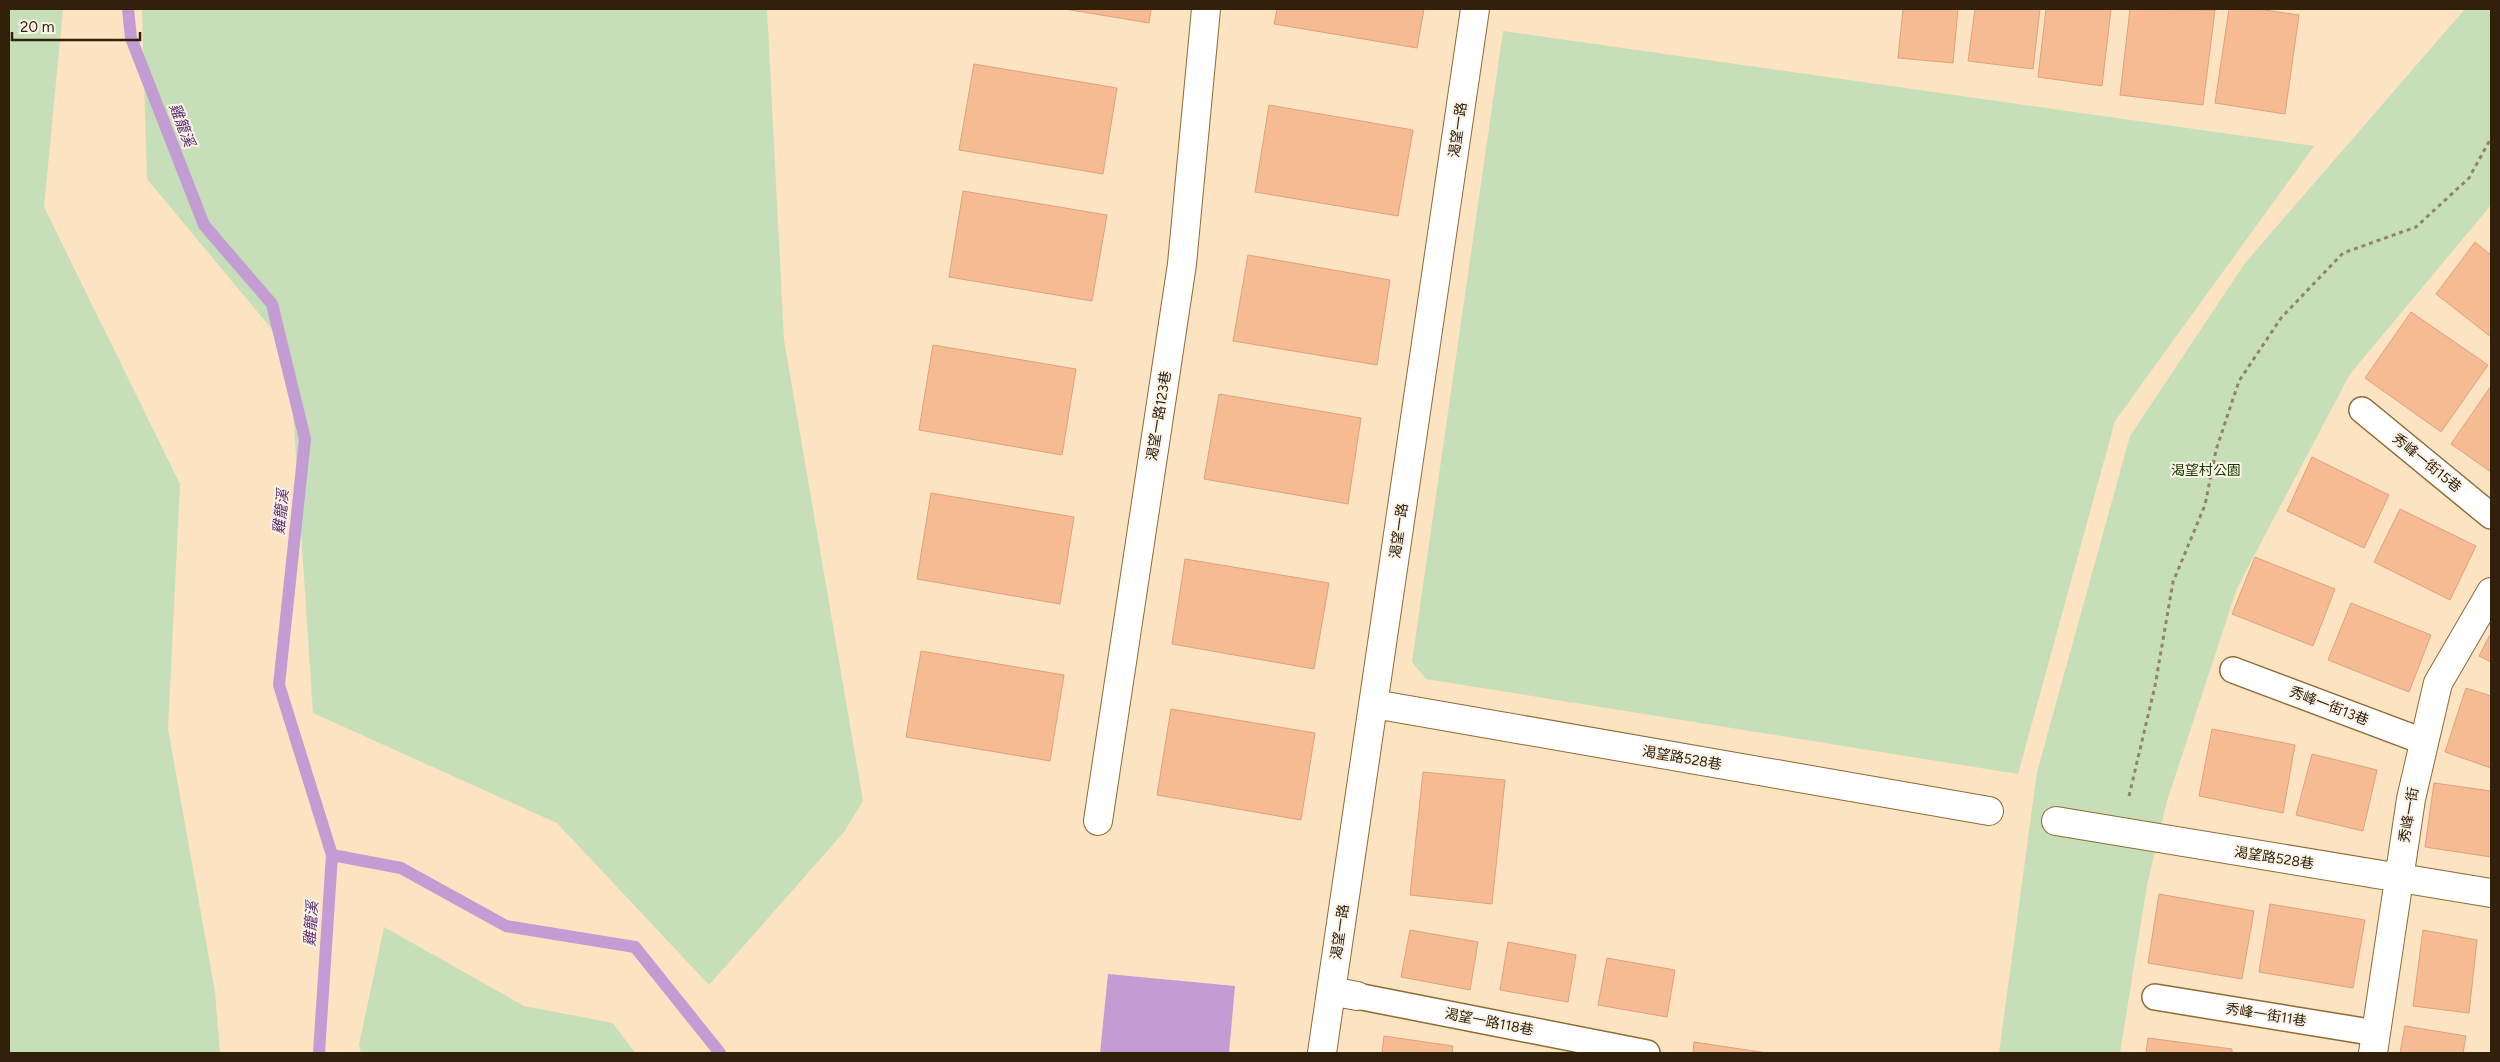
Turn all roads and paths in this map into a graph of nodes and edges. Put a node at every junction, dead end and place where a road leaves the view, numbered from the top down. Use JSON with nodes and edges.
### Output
{"nodes":[{"id":1,"x":1206,"y":9,"type":"edge"},
{"id":2,"x":1475,"y":9,"type":"edge"},
{"id":3,"x":2491,"y":138,"type":"edge"},
{"id":4,"x":2362,"y":410,"type":"dead end"},
{"id":5,"x":2491,"y":516,"type":"edge"},
{"id":6,"x":2491,"y":592,"type":"edge"},
{"id":7,"x":2233,"y":670,"type":"dead end"},
{"id":8,"x":1374,"y":704,"type":"junction"},
{"id":9,"x":2425,"y":742,"type":"junction"},
{"id":10,"x":1989,"y":811,"type":"dead end"},
{"id":11,"x":1098,"y":820,"type":"dead end"},
{"id":12,"x":2056,"y":821,"type":"dead end"},
{"id":13,"x":2120,"y":832,"type":"junction"},
{"id":14,"x":2399,"y":878,"type":"junction"},
{"id":15,"x":2491,"y":893,"type":"edge"},
{"id":16,"x":1344,"y":994,"type":"junction"},
{"id":17,"x":2155,"y":997,"type":"dead end"},
{"id":18,"x":2375,"y":1043,"type":"edge"},
{"id":19,"x":1322,"y":1053,"type":"edge"},
{"id":20,"x":1647,"y":1053,"type":"edge"}],
"edges":[{"from":1,"to":11,"type":"street","name":"渴望一路123巷"},
{"from":2,"to":8,"type":"street","name":"渴望一路"},
{"from":3,"to":13,"type":"path"},
{"from":4,"to":5,"type":"lane","name":"秀峰一街15巷"},
{"from":6,"to":9,"type":"street","name":"秀峰一街"},
{"from":7,"to":9,"type":"lane","name":"秀峰一街13巷"},
{"from":8,"to":10,"type":"street","name":"渴望路528巷"},
{"from":8,"to":16,"type":"street","name":"渴望一路"},
{"from":9,"to":14,"type":"street","name":"秀峰一街"},
{"from":12,"to":13,"type":"street","name":"渴望路528巷"},
{"from":13,"to":14,"type":"street","name":"渴望路528巷"},
{"from":14,"to":15,"type":"street","name":"渴望路528巷"},
{"from":14,"to":18,"type":"street","name":"秀峰一街"},
{"from":16,"to":19,"type":"street","name":"渴望一路"},
{"from":16,"to":20,"type":"lane","name":"渴望一路118巷"},
{"from":17,"to":18,"type":"lane","name":"秀峰一街11巷"}]}
